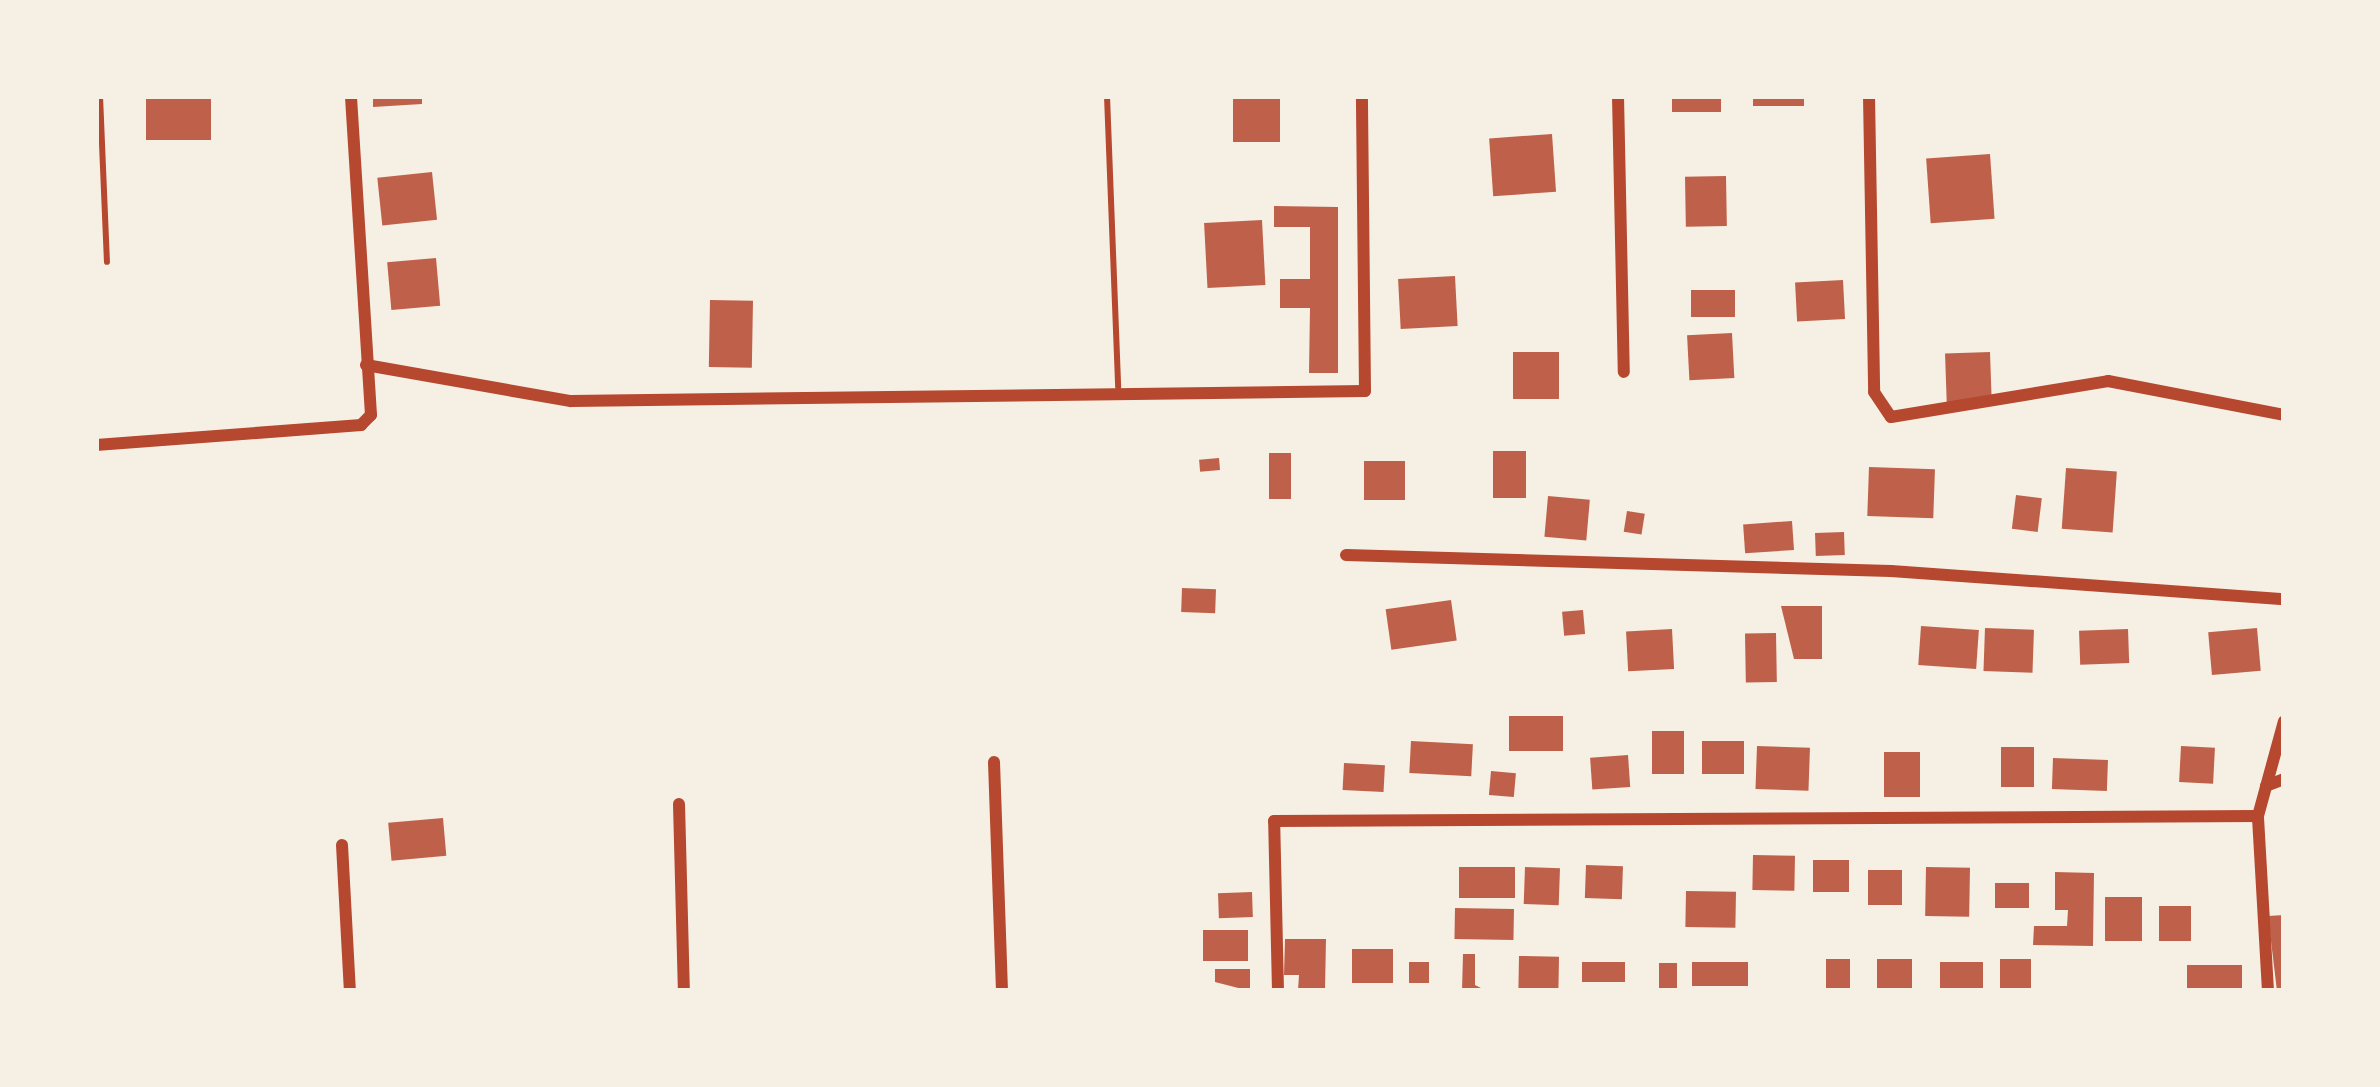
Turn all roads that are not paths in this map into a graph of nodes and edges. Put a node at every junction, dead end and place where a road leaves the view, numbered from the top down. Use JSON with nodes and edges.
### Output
{"nodes":[{"id":1,"x":100,"y":96,"type":"edge"},
{"id":2,"x":352,"y":96,"type":"edge"},
{"id":3,"x":1107,"y":96,"type":"edge"},
{"id":4,"x":1362,"y":96,"type":"edge"},
{"id":5,"x":1618,"y":96,"type":"edge"},
{"id":6,"x":1869,"y":96,"type":"edge"},
{"id":7,"x":107,"y":262,"type":"dead end"},
{"id":8,"x":366,"y":365,"type":"junction"},
{"id":9,"x":1624,"y":372,"type":"dead end"},
{"id":10,"x":1118,"y":386,"type":"junction"},
{"id":11,"x":2284,"y":415,"type":"edge"},
{"id":12,"x":96,"y":445,"type":"edge"},
{"id":13,"x":1346,"y":555,"type":"dead end"},
{"id":14,"x":2284,"y":599,"type":"edge"},
{"id":15,"x":2284,"y":721,"type":"edge"},
{"id":16,"x":994,"y":762,"type":"dead end"},
{"id":17,"x":2284,"y":779,"type":"edge"},
{"id":18,"x":2266,"y":786,"type":"junction"},
{"id":19,"x":679,"y":804,"type":"dead end"},
{"id":20,"x":2258,"y":816,"type":"junction"},
{"id":21,"x":342,"y":845,"type":"dead end"},
{"id":22,"x":350,"y":991,"type":"edge"},
{"id":23,"x":684,"y":991,"type":"edge"},
{"id":24,"x":1002,"y":991,"type":"edge"},
{"id":25,"x":1278,"y":991,"type":"edge"},
{"id":26,"x":2268,"y":991,"type":"edge"}],
"edges":[{"from":1,"to":7,"type":"lane"},
{"from":2,"to":8,"type":"street"},
{"from":3,"to":10,"type":"lane"},
{"from":4,"to":10,"type":"street"},
{"from":5,"to":9,"type":"street"},
{"from":6,"to":11,"type":"street"},
{"from":8,"to":10,"type":"street"},
{"from":8,"to":12,"type":"street"},
{"from":13,"to":14,"type":"street"},
{"from":15,"to":18,"type":"street"},
{"from":16,"to":24,"type":"street"},
{"from":17,"to":18,"type":"street"},
{"from":18,"to":20,"type":"street"},
{"from":19,"to":23,"type":"street"},
{"from":20,"to":25,"type":"street"},
{"from":20,"to":26,"type":"street"},
{"from":21,"to":22,"type":"street"}]}
